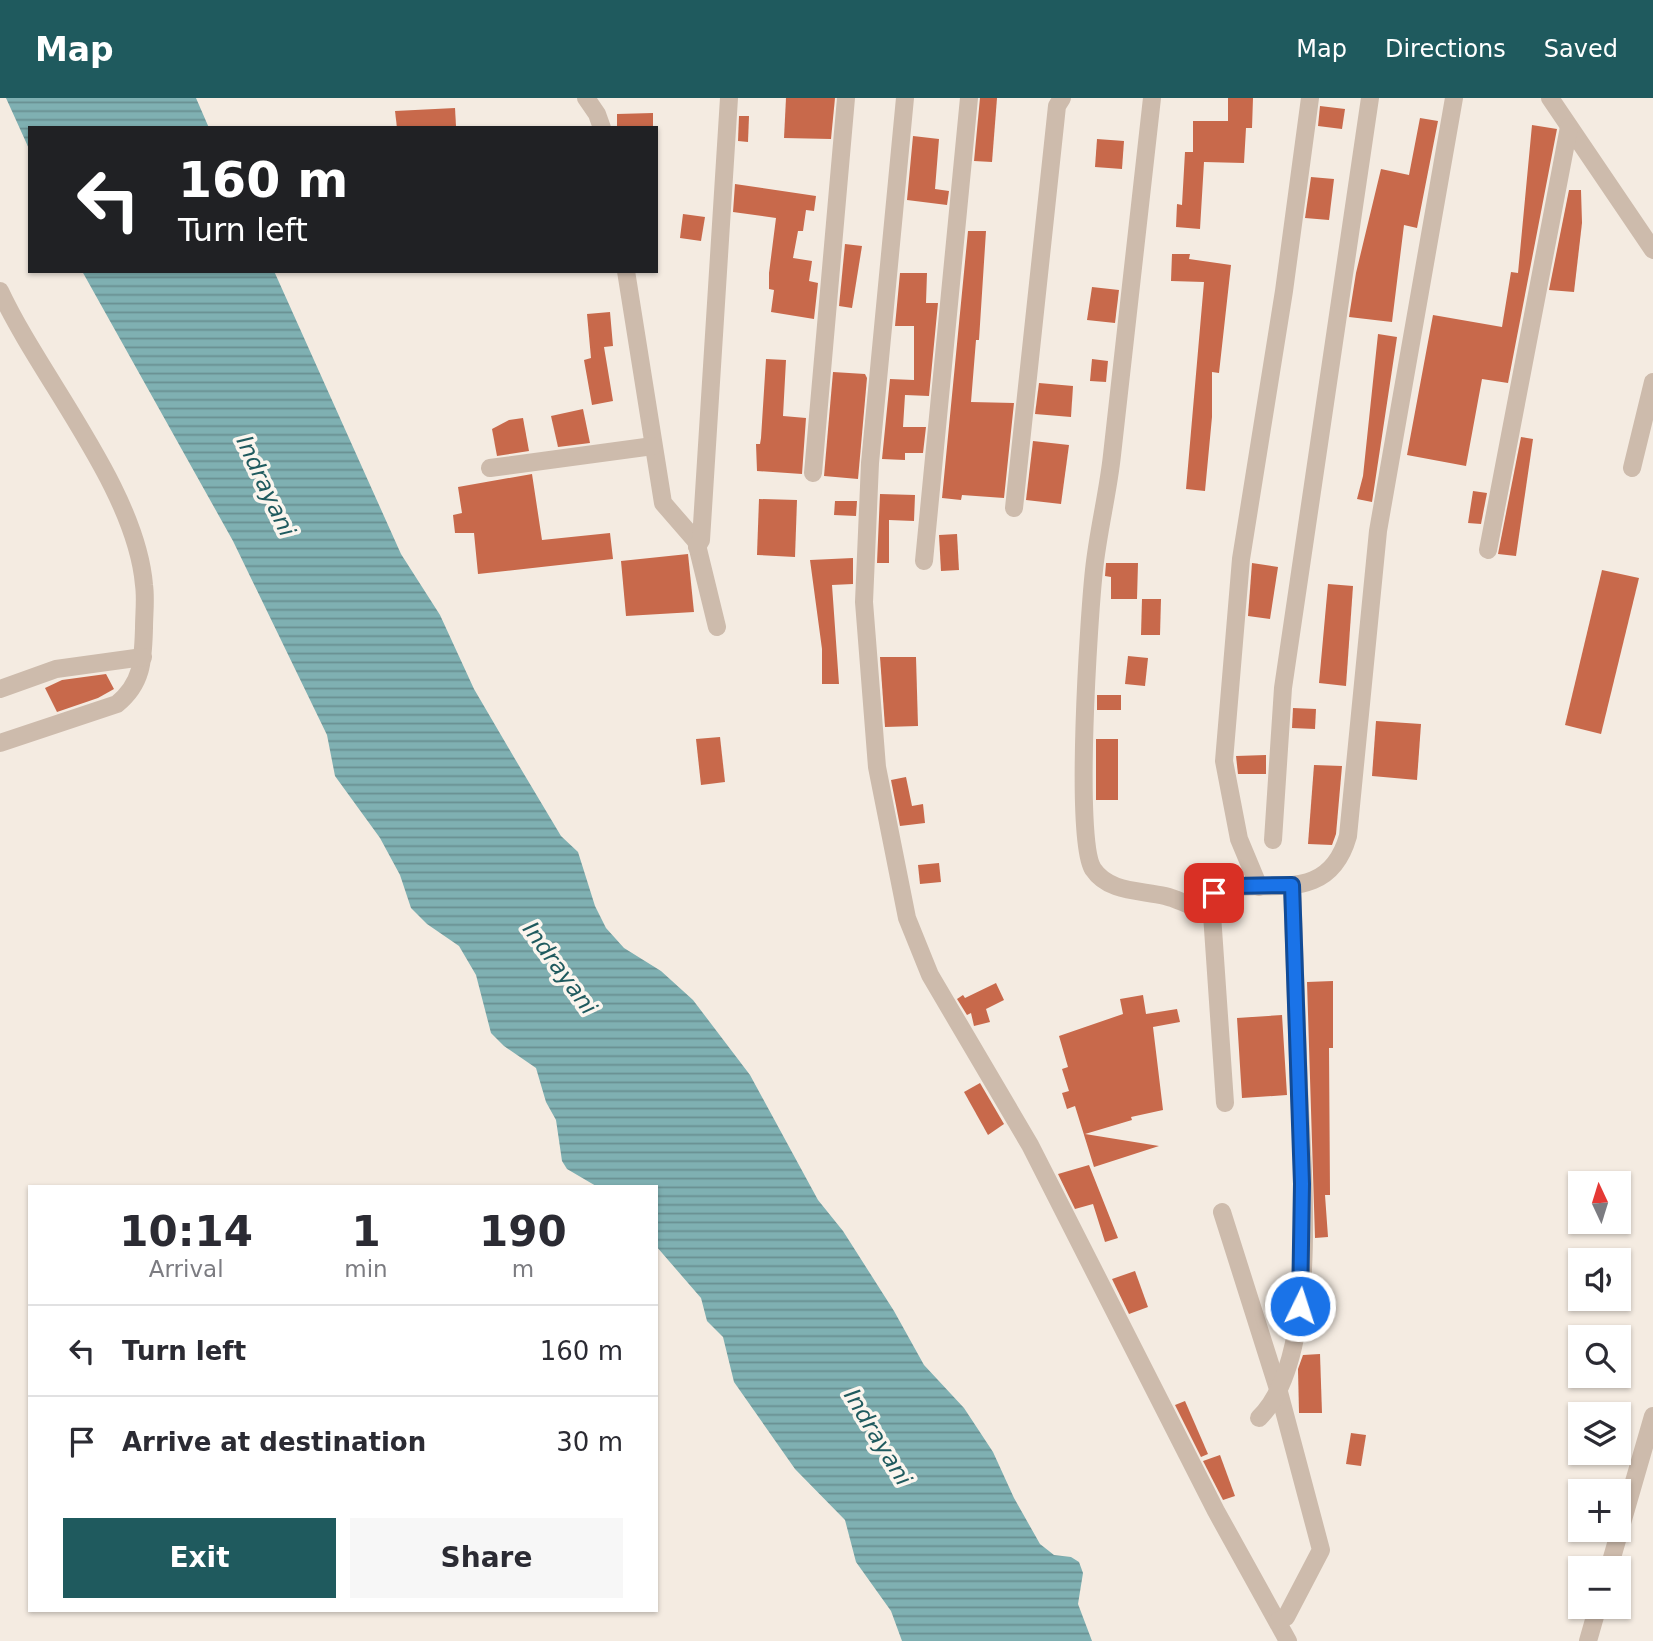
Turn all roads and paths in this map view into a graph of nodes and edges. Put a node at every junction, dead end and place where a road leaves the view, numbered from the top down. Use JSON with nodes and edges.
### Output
{"nodes":[{"id":1,"x":586,"y":98,"type":"edge"},
{"id":2,"x":729,"y":98,"type":"edge"},
{"id":3,"x":846,"y":98,"type":"edge"},
{"id":4,"x":905,"y":98,"type":"edge"},
{"id":5,"x":970,"y":98,"type":"edge"},
{"id":6,"x":1062,"y":98,"type":"edge"},
{"id":7,"x":1152,"y":98,"type":"edge"},
{"id":8,"x":1310,"y":98,"type":"edge"},
{"id":9,"x":1370,"y":98,"type":"edge"},
{"id":10,"x":1454,"y":98,"type":"edge"},
{"id":11,"x":1550,"y":98,"type":"edge"},
{"id":12,"x":601,"y":126,"type":"edge"},
{"id":13,"x":1569,"y":127,"type":"junction"},
{"id":14,"x":1653,"y":250,"type":"edge"},
{"id":15,"x":626,"y":273,"type":"edge"},
{"id":16,"x":0,"y":291,"type":"edge"},
{"id":17,"x":1653,"y":382,"type":"edge"},
{"id":18,"x":653,"y":446,"type":"junction"},
{"id":19,"x":1632,"y":467,"type":"dead end"},
{"id":20,"x":490,"y":468,"type":"dead end"},
{"id":21,"x":813,"y":473,"type":"dead end"},
{"id":22,"x":1014,"y":508,"type":"dead end"},
{"id":23,"x":697,"y":547,"type":"junction"},
{"id":24,"x":1489,"y":550,"type":"dead end"},
{"id":25,"x":924,"y":562,"type":"dead end"},
{"id":26,"x":718,"y":627,"type":"dead end"},
{"id":27,"x":143,"y":657,"type":"junction"},
{"id":28,"x":0,"y":690,"type":"edge"},
{"id":29,"x":0,"y":743,"type":"edge"},
{"id":30,"x":1273,"y":840,"type":"dead end"},
{"id":31,"x":1292,"y":885,"type":"junction"},
{"id":32,"x":1259,"y":887,"type":"junction"},
{"id":33,"x":1210,"y":909,"type":"junction"},
{"id":34,"x":1225,"y":1103,"type":"dead end"},
{"id":35,"x":1222,"y":1212,"type":"dead end"},
{"id":36,"x":1279,"y":1392,"type":"junction"},
{"id":37,"x":1653,"y":1416,"type":"edge"},
{"id":38,"x":1259,"y":1418,"type":"dead end"},
{"id":39,"x":1612,"y":1556,"type":"edge"},
{"id":40,"x":1594,"y":1619,"type":"edge"},
{"id":41,"x":1278,"y":1621,"type":"junction"},
{"id":42,"x":1288,"y":1641,"type":"edge"},
{"id":43,"x":1588,"y":1641,"type":"edge"}],
"edges":[{"from":1,"to":12,"type":"street"},
{"from":2,"to":23,"type":"street"},
{"from":3,"to":21,"type":"street"},
{"from":4,"to":41,"type":"street"},
{"from":5,"to":25,"type":"street"},
{"from":6,"to":22,"type":"street"},
{"from":7,"to":33,"type":"street"},
{"from":8,"to":32,"type":"street"},
{"from":9,"to":30,"type":"street"},
{"from":10,"to":31,"type":"street"},
{"from":11,"to":13,"type":"street"},
{"from":13,"to":14,"type":"street"},
{"from":13,"to":24,"type":"street"},
{"from":15,"to":18,"type":"street"},
{"from":16,"to":27,"type":"street"},
{"from":17,"to":19,"type":"street"},
{"from":18,"to":20,"type":"street"},
{"from":18,"to":23,"type":"street"},
{"from":23,"to":26,"type":"street"},
{"from":27,"to":28,"type":"street"},
{"from":27,"to":29,"type":"street"},
{"from":31,"to":32,"type":"street"},
{"from":31,"to":36,"type":"street"},
{"from":32,"to":33,"type":"street"},
{"from":33,"to":34,"type":"street"},
{"from":35,"to":36,"type":"street"},
{"from":36,"to":38,"type":"street"},
{"from":36,"to":41,"type":"street"},
{"from":37,"to":39,"type":"street"},
{"from":40,"to":43,"type":"street"},
{"from":41,"to":42,"type":"street"}]}
